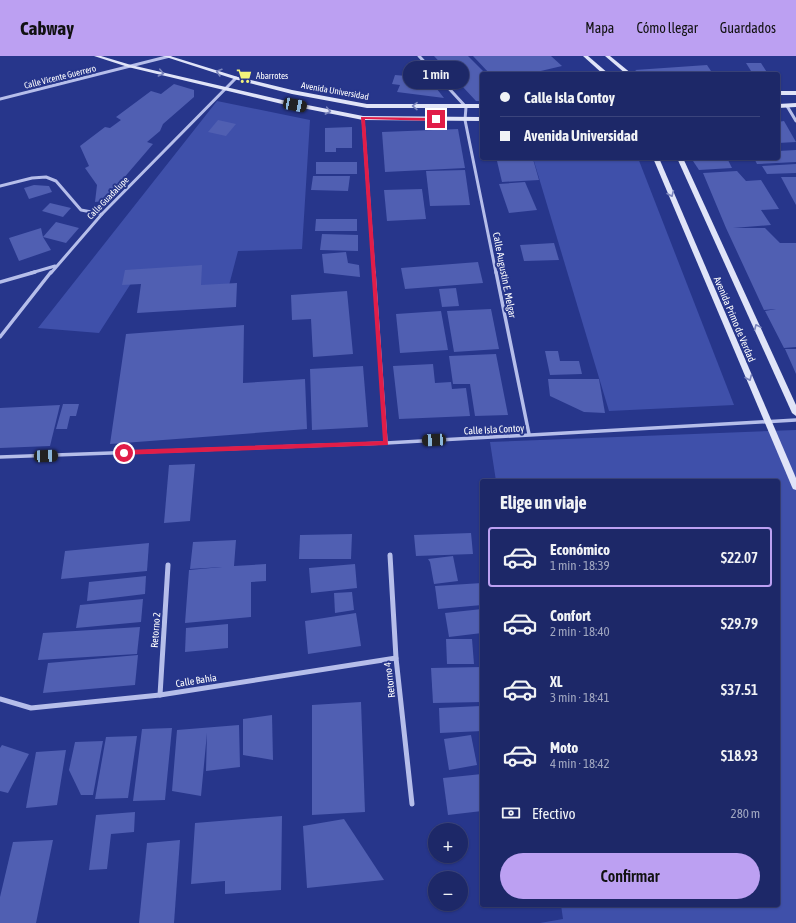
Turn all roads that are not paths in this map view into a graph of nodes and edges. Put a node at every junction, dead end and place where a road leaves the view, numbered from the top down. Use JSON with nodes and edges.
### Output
{"nodes":[{"id":1,"x":96,"y":56,"type":"edge"},
{"id":2,"x":168,"y":56,"type":"edge"},
{"id":3,"x":418,"y":56,"type":"edge"},
{"id":4,"x":585,"y":56,"type":"edge"},
{"id":5,"x":607,"y":56,"type":"edge"},
{"id":6,"x":130,"y":66,"type":"junction"},
{"id":7,"x":604,"y":72,"type":"edge"},
{"id":8,"x":627,"y":72,"type":"edge"},
{"id":9,"x":236,"y":78,"type":"junction"},
{"id":10,"x":224,"y":88,"type":"junction"},
{"id":11,"x":780,"y":93,"type":"edge"},
{"id":12,"x":796,"y":93,"type":"edge"},
{"id":13,"x":0,"y":99,"type":"edge"},
{"id":14,"x":796,"y":105,"type":"edge"},
{"id":15,"x":480,"y":106,"type":"edge"},
{"id":16,"x":780,"y":106,"type":"edge"},
{"id":17,"x":786,"y":106,"type":"junction"},
{"id":18,"x":466,"y":107,"type":"junction"},
{"id":19,"x":363,"y":118,"type":"junction"},
{"id":20,"x":480,"y":119,"type":"edge"},
{"id":21,"x":465,"y":120,"type":"junction"},
{"id":22,"x":796,"y":121,"type":"edge"},
{"id":23,"x":657,"y":160,"type":"edge"},
{"id":24,"x":681,"y":160,"type":"edge"},
{"id":25,"x":0,"y":186,"type":"edge"},
{"id":26,"x":102,"y":214,"type":"junction"},
{"id":27,"x":56,"y":266,"type":"junction"},
{"id":28,"x":0,"y":282,"type":"edge"},
{"id":29,"x":0,"y":337,"type":"edge"},
{"id":30,"x":796,"y":413,"type":"edge"},
{"id":31,"x":767,"y":420,"type":"junction"},
{"id":32,"x":796,"y":420,"type":"edge"},
{"id":33,"x":529,"y":434,"type":"junction"},
{"id":34,"x":386,"y":443,"type":"junction"},
{"id":35,"x":0,"y":457,"type":"edge"},
{"id":36,"x":796,"y":487,"type":"edge"},
{"id":37,"x":390,"y":555,"type":"dead end"},
{"id":38,"x":168,"y":565,"type":"dead end"},
{"id":39,"x":396,"y":658,"type":"junction"},
{"id":40,"x":160,"y":695,"type":"junction"},
{"id":41,"x":0,"y":699,"type":"edge"},
{"id":42,"x":412,"y":804,"type":"dead end"}],
"edges":[{"from":1,"to":6,"type":"main road","name":"Avenida Universidad"},
{"from":2,"to":6,"type":"street","name":"Calle Vicente Guerrero"},
{"from":9,"to":2,"type":"main road","name":"Avenida Universidad","one_way":true},
{"from":3,"to":18,"type":"street"},
{"from":4,"to":7,"type":"main road"},
{"from":5,"to":8,"type":"main road"},
{"from":6,"to":10,"type":"main road","name":"Avenida Universidad","one_way":true},
{"from":6,"to":13,"type":"street","name":"Calle Vicente Guerrero"},
{"from":9,"to":10,"type":"street","name":"Calle Guadalupe"},
{"from":18,"to":9,"type":"main road","name":"Avenida Universidad","one_way":true},
{"from":10,"to":19,"type":"main road","name":"Avenida Universidad","one_way":true},
{"from":10,"to":26,"type":"street","name":"Calle Guadalupe"},
{"from":11,"to":12,"type":"main road"},
{"from":14,"to":17,"type":"main road"},
{"from":15,"to":18,"type":"main road","name":"Avenida Universidad"},
{"from":16,"to":17,"type":"main road"},
{"from":17,"to":22,"type":"street"},
{"from":18,"to":21,"type":"street","name":"Calle Augustin E. Melgar"},
{"from":19,"to":21,"type":"main road","name":"Avenida Universidad"},
{"from":19,"to":34,"type":"street"},
{"from":20,"to":21,"type":"main road","name":"Avenida Universidad"},
{"from":21,"to":33,"type":"street","name":"Calle Augustin E. Melgar"},
{"from":23,"to":31,"type":"main road","name":"Avenida Primo de Verdad","one_way":true},
{"from":30,"to":24,"type":"main road","name":"Avenida Primo de Verdad","one_way":true},
{"from":25,"to":26,"type":"street"},
{"from":26,"to":27,"type":"street","name":"Calle Guadalupe"},
{"from":27,"to":28,"type":"street"},
{"from":27,"to":29,"type":"street","name":"Calle Guadalupe"},
{"from":31,"to":32,"type":"street","name":"Calle Isla Contoy"},
{"from":31,"to":33,"type":"street","name":"Calle Isla Contoy"},
{"from":31,"to":36,"type":"main road","name":"Avenida Primo de Verdad"},
{"from":33,"to":34,"type":"street","name":"Calle Isla Contoy"},
{"from":34,"to":35,"type":"street","name":"Calle Isla Contoy"},
{"from":37,"to":39,"type":"street","name":"Retorno 4"},
{"from":38,"to":40,"type":"street","name":"Retorno 2"},
{"from":39,"to":40,"type":"street","name":"Calle Bahía"},
{"from":39,"to":42,"type":"street","name":"Retorno 4"},
{"from":40,"to":41,"type":"street","name":"Calle Bahía"}]}
